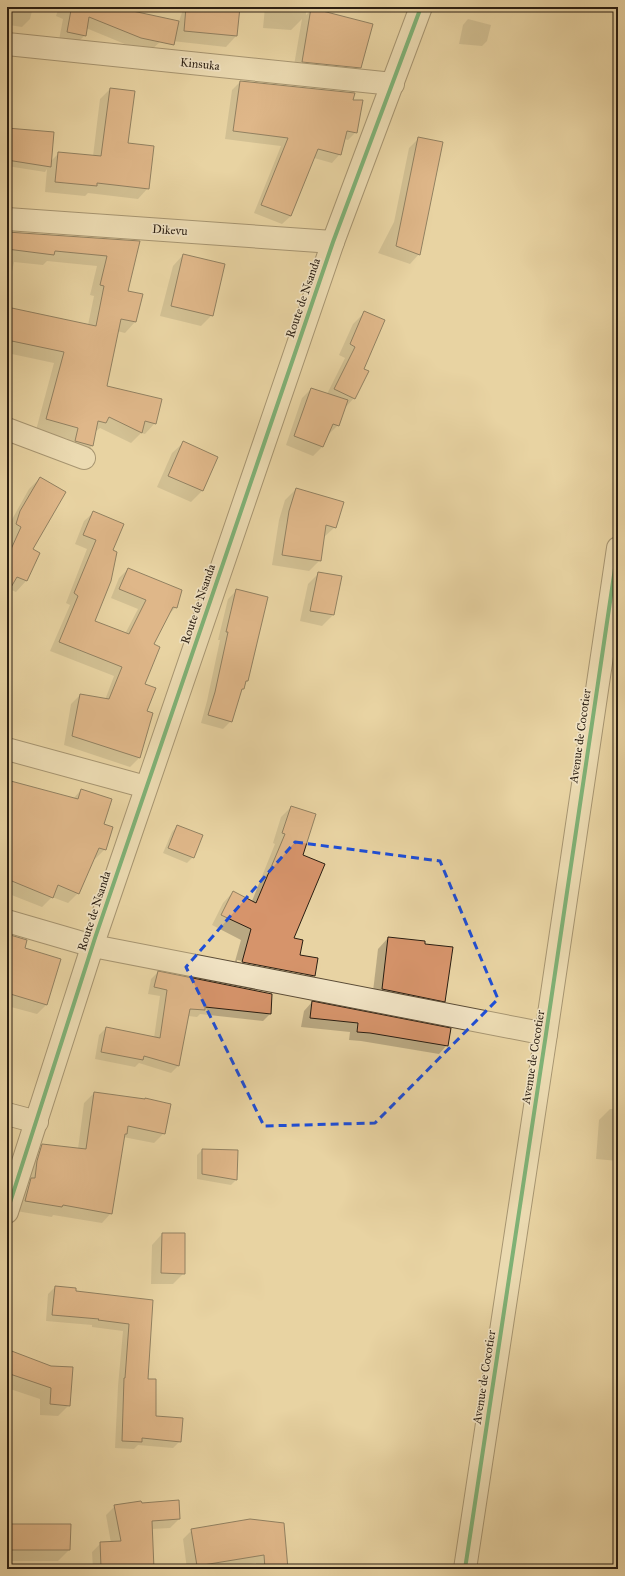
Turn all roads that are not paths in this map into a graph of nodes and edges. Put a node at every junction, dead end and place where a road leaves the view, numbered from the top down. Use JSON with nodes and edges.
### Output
{"nodes":[{"id":1,"x":421,"y":7,"type":"edge"},
{"id":2,"x":7,"y":44,"type":"edge"},
{"id":3,"x":392,"y":84,"type":"junction"},
{"id":4,"x":7,"y":219,"type":"edge"},
{"id":5,"x":333,"y":242,"type":"junction"},
{"id":6,"x":7,"y":429,"type":"edge"},
{"id":7,"x":84,"y":458,"type":"dead end"},
{"id":8,"x":618,"y":548,"type":"edge"},
{"id":9,"x":7,"y":749,"type":"edge"},
{"id":10,"x":146,"y":787,"type":"junction"},
{"id":11,"x":7,"y":921,"type":"edge"},
{"id":12,"x":93,"y":946,"type":"junction"},
{"id":13,"x":546,"y":1034,"type":"junction"},
{"id":14,"x":7,"y":1114,"type":"edge"},
{"id":15,"x":37,"y":1122,"type":"junction"},
{"id":16,"x":7,"y":1212,"type":"edge"},
{"id":17,"x":465,"y":1569,"type":"edge"}],
"edges":[{"from":1,"to":3,"type":"street","name":"Route de Nsanda"},
{"from":2,"to":3,"type":"street","name":"Kinsuka"},
{"from":3,"to":5,"type":"street","name":"Route de Nsanda"},
{"from":4,"to":5,"type":"street","name":"Dikevu"},
{"from":5,"to":10,"type":"street","name":"Route de Nsanda"},
{"from":6,"to":7,"type":"street"},
{"from":8,"to":13,"type":"street","name":"Avenue de Cocotier"},
{"from":9,"to":10,"type":"street"},
{"from":10,"to":12,"type":"street","name":"Route de Nsanda"},
{"from":11,"to":12,"type":"street"},
{"from":12,"to":13,"type":"street"},
{"from":12,"to":15,"type":"street","name":"Route de Nsanda"},
{"from":13,"to":17,"type":"street","name":"Avenue de Cocotier"},
{"from":14,"to":15,"type":"street"},
{"from":15,"to":16,"type":"street","name":"Route de Nsanda"}]}
